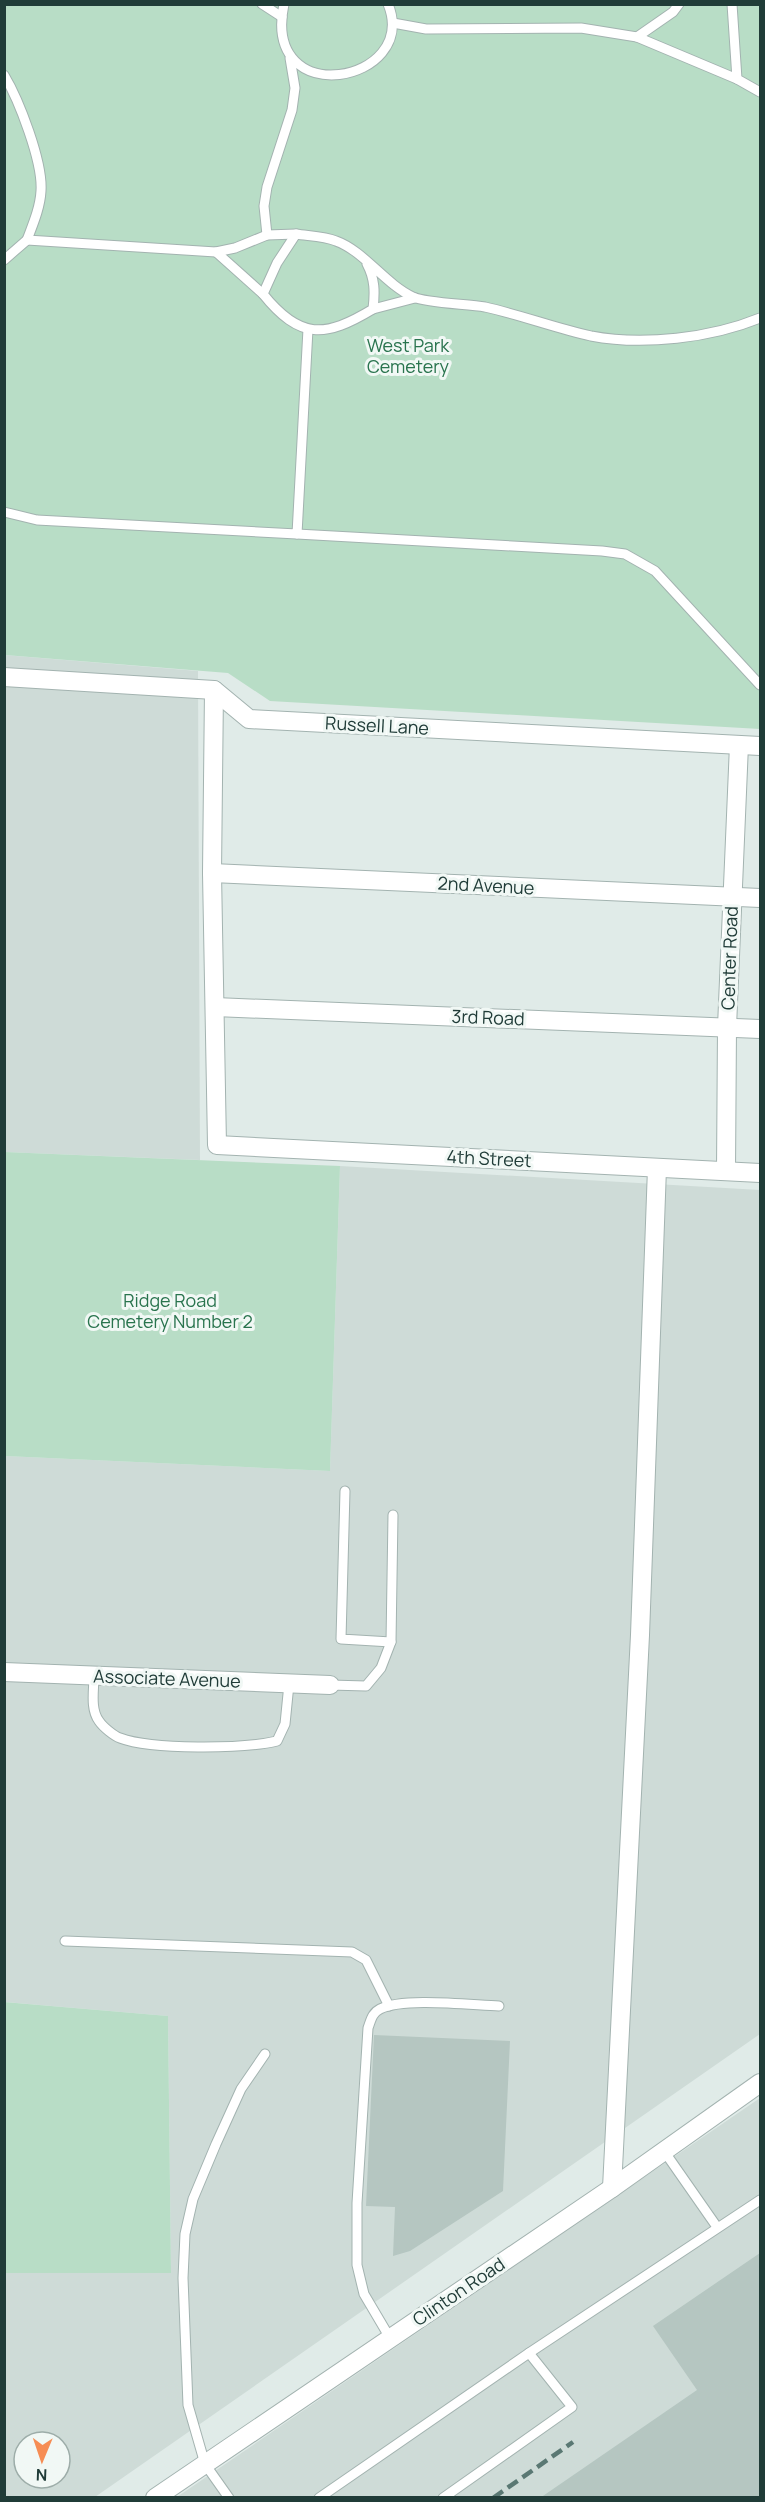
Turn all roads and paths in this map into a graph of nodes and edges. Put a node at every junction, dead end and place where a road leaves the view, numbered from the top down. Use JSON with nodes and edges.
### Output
{"nodes":[{"id":1,"x":262,"y":4,"type":"edge"},
{"id":2,"x":284,"y":4,"type":"edge"},
{"id":3,"x":387,"y":4,"type":"edge"},
{"id":4,"x":679,"y":4,"type":"edge"},
{"id":5,"x":732,"y":4,"type":"edge"},
{"id":6,"x":282,"y":17,"type":"junction"},
{"id":7,"x":393,"y":23,"type":"junction"},
{"id":8,"x":637,"y":37,"type":"junction"},
{"id":9,"x":290,"y":58,"type":"junction"},
{"id":10,"x":4,"y":75,"type":"edge"},
{"id":11,"x":737,"y":80,"type":"junction"},
{"id":12,"x":760,"y":92,"type":"edge"},
{"id":13,"x":296,"y":234,"type":"junction"},
{"id":14,"x":267,"y":235,"type":"junction"},
{"id":15,"x":27,"y":240,"type":"junction"},
{"id":16,"x":216,"y":252,"type":"junction"},
{"id":17,"x":4,"y":260,"type":"edge"},
{"id":18,"x":367,"y":264,"type":"junction"},
{"id":19,"x":263,"y":294,"type":"junction"},
{"id":20,"x":415,"y":298,"type":"junction"},
{"id":21,"x":373,"y":309,"type":"junction"},
{"id":22,"x":760,"y":318,"type":"edge"},
{"id":23,"x":308,"y":329,"type":"junction"},
{"id":24,"x":4,"y":512,"type":"edge"},
{"id":25,"x":297,"y":534,"type":"junction"},
{"id":26,"x":4,"y":677,"type":"edge"},
{"id":27,"x":760,"y":685,"type":"edge"},
{"id":28,"x":214,"y":690,"type":"junction"},
{"id":29,"x":739,"y":745,"type":"junction"},
{"id":30,"x":760,"y":746,"type":"edge"},
{"id":31,"x":212,"y":873,"type":"junction"},
{"id":32,"x":731,"y":897,"type":"junction"},
{"id":33,"x":760,"y":898,"type":"edge"},
{"id":34,"x":215,"y":1007,"type":"junction"},
{"id":35,"x":727,"y":1027,"type":"junction"},
{"id":36,"x":760,"y":1029,"type":"edge"},
{"id":37,"x":657,"y":1168,"type":"junction"},
{"id":38,"x":726,"y":1171,"type":"junction"},
{"id":39,"x":760,"y":1173,"type":"edge"},
{"id":40,"x":345,"y":1491,"type":"dead end"},
{"id":41,"x":393,"y":1515,"type":"dead end"},
{"id":42,"x":391,"y":1642,"type":"junction"},
{"id":43,"x":4,"y":1672,"type":"edge"},
{"id":44,"x":94,"y":1676,"type":"junction"},
{"id":45,"x":289,"y":1684,"type":"junction"},
{"id":46,"x":330,"y":1685,"type":"joint"},
{"id":47,"x":65,"y":1941,"type":"dead end"},
{"id":48,"x":389,"y":2006,"type":"junction"},
{"id":49,"x":499,"y":2006,"type":"dead end"},
{"id":50,"x":265,"y":2054,"type":"dead end"},
{"id":51,"x":760,"y":2083,"type":"edge"},
{"id":52,"x":664,"y":2151,"type":"junction"},
{"id":53,"x":612,"y":2188,"type":"junction"},
{"id":54,"x":760,"y":2200,"type":"edge"},
{"id":55,"x":717,"y":2227,"type":"junction"},
{"id":56,"x":390,"y":2338,"type":"junction"},
{"id":57,"x":529,"y":2353,"type":"junction"},
{"id":58,"x":205,"y":2464,"type":"junction"},
{"id":59,"x":155,"y":2498,"type":"edge"},
{"id":60,"x":229,"y":2498,"type":"edge"},
{"id":61,"x":320,"y":2498,"type":"edge"},
{"id":62,"x":443,"y":2498,"type":"edge"}],
"edges":[{"from":1,"to":6,"type":"lane"},
{"from":2,"to":6,"type":"lane"},
{"from":3,"to":7,"type":"lane"},
{"from":4,"to":8,"type":"lane"},
{"from":5,"to":11,"type":"lane"},
{"from":6,"to":9,"type":"lane"},
{"from":7,"to":8,"type":"lane"},
{"from":7,"to":9,"type":"lane"},
{"from":8,"to":11,"type":"lane"},
{"from":9,"to":14,"type":"lane"},
{"from":10,"to":15,"type":"lane"},
{"from":11,"to":12,"type":"lane"},
{"from":13,"to":14,"type":"lane"},
{"from":13,"to":18,"type":"lane"},
{"from":13,"to":19,"type":"lane"},
{"from":14,"to":16,"type":"lane"},
{"from":15,"to":16,"type":"lane"},
{"from":15,"to":17,"type":"lane"},
{"from":16,"to":19,"type":"lane"},
{"from":18,"to":20,"type":"lane"},
{"from":18,"to":21,"type":"lane"},
{"from":19,"to":23,"type":"lane"},
{"from":20,"to":21,"type":"lane"},
{"from":20,"to":22,"type":"lane"},
{"from":21,"to":23,"type":"lane"},
{"from":23,"to":25,"type":"lane"},
{"from":24,"to":25,"type":"lane"},
{"from":25,"to":27,"type":"lane"},
{"from":26,"to":28,"type":"street"},
{"from":28,"to":29,"type":"street","name":"Russell Lane"},
{"from":28,"to":31,"type":"street"},
{"from":29,"to":30,"type":"street","name":"Russell Lane"},
{"from":29,"to":32,"type":"street","name":"Center Road"},
{"from":31,"to":32,"type":"street","name":"2nd Avenue"},
{"from":31,"to":34,"type":"street"},
{"from":32,"to":33,"type":"street","name":"2nd Avenue"},
{"from":32,"to":35,"type":"street","name":"Center Road"},
{"from":34,"to":35,"type":"street","name":"3rd Road"},
{"from":34,"to":37,"type":"street","name":"4th Street"},
{"from":35,"to":36,"type":"street","name":"3rd Road"},
{"from":35,"to":38,"type":"street","name":"Center Road"},
{"from":37,"to":38,"type":"street","name":"4th Street"},
{"from":37,"to":53,"type":"street"},
{"from":38,"to":39,"type":"street","name":"4th Street"},
{"from":40,"to":42,"type":"lane"},
{"from":41,"to":42,"type":"lane"},
{"from":42,"to":46,"type":"lane"},
{"from":43,"to":44,"type":"street","name":"Associate Avenue"},
{"from":44,"to":45,"type":"street","name":"Associate Avenue"},
{"from":44,"to":45,"type":"lane"},
{"from":45,"to":46,"type":"street","name":"Associate Avenue"},
{"from":47,"to":48,"type":"lane"},
{"from":48,"to":49,"type":"lane"},
{"from":48,"to":56,"type":"lane"},
{"from":50,"to":58,"type":"lane"},
{"from":51,"to":52,"type":"street","name":"Clinton Road"},
{"from":52,"to":53,"type":"street","name":"Clinton Road"},
{"from":52,"to":55,"type":"lane"},
{"from":53,"to":56,"type":"street","name":"Clinton Road"},
{"from":54,"to":55,"type":"lane"},
{"from":55,"to":57,"type":"lane"},
{"from":56,"to":58,"type":"street","name":"Clinton Road"},
{"from":57,"to":61,"type":"lane"},
{"from":57,"to":62,"type":"lane"},
{"from":58,"to":59,"type":"street","name":"Clinton Road"},
{"from":58,"to":60,"type":"lane"}]}
